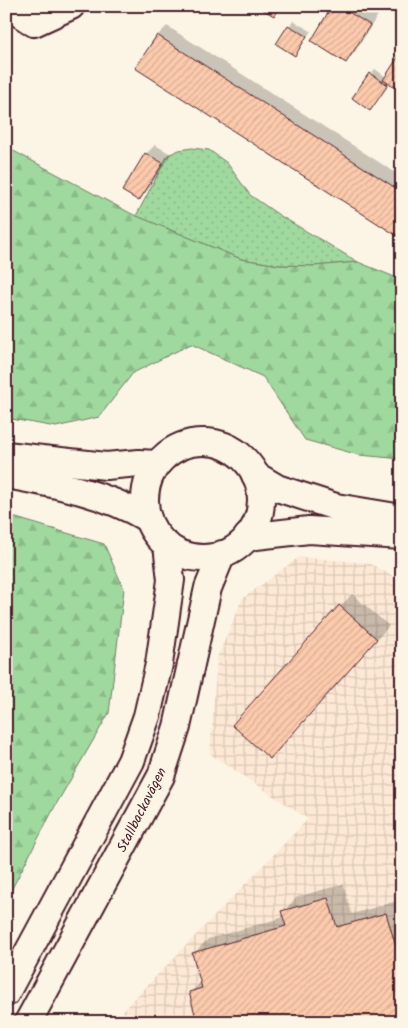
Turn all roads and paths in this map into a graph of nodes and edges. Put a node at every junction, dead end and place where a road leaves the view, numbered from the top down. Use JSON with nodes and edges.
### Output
{"nodes":[{"id":1,"x":8,"y":6,"type":"edge"},
{"id":2,"x":71,"y":6,"type":"edge"},
{"id":3,"x":6,"y":454,"type":"edge"},
{"id":4,"x":157,"y":464,"type":"junction"},
{"id":5,"x":6,"y":475,"type":"edge"},
{"id":6,"x":255,"y":475,"type":"junction"},
{"id":7,"x":402,"y":518,"type":"edge"},
{"id":8,"x":148,"y":519,"type":"junction"},
{"id":9,"x":247,"y":536,"type":"junction"},
{"id":10,"x":402,"y":536,"type":"edge"},
{"id":11,"x":167,"y":544,"type":"junction"},
{"id":12,"x":222,"y":554,"type":"junction"},
{"id":13,"x":6,"y":993,"type":"edge"},
{"id":14,"x":28,"y":1022,"type":"edge"}],
"edges":[{"from":1,"to":2,"type":"street"},
{"from":3,"to":4,"type":"street"},
{"from":4,"to":6,"type":"street"},
{"from":4,"to":8,"type":"street"},
{"from":5,"to":8,"type":"street"},
{"from":6,"to":7,"type":"street"},
{"from":6,"to":9,"type":"street"},
{"from":8,"to":11,"type":"street"},
{"from":9,"to":10,"type":"street"},
{"from":9,"to":12,"type":"street"},
{"from":11,"to":12,"type":"street"},
{"from":11,"to":13,"type":"street"},
{"from":12,"to":14,"type":"street","name":"Stallbackavägen"}]}
